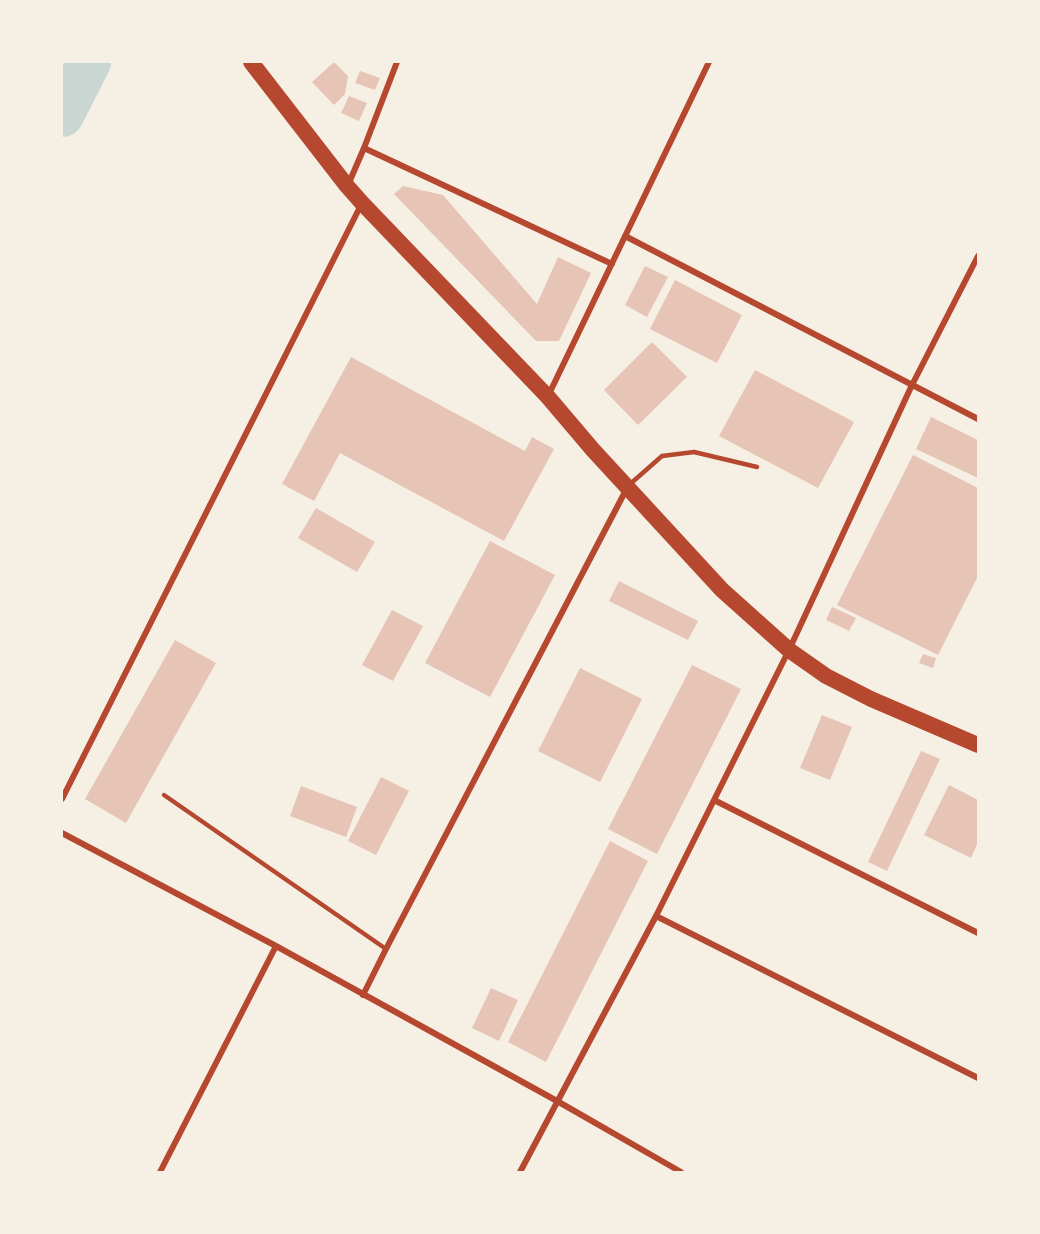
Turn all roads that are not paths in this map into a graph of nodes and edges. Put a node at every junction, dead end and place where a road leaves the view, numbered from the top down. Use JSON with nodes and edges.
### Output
{"nodes":[{"id":1,"x":251,"y":62,"type":"edge"},
{"id":2,"x":397,"y":62,"type":"edge"},
{"id":3,"x":709,"y":62,"type":"edge"},
{"id":4,"x":364,"y":148,"type":"junction"},
{"id":5,"x":347,"y":186,"type":"junction"},
{"id":6,"x":362,"y":203,"type":"junction"},
{"id":7,"x":625,"y":236,"type":"junction"},
{"id":8,"x":978,"y":256,"type":"edge"},
{"id":9,"x":612,"y":264,"type":"junction"},
{"id":10,"x":912,"y":385,"type":"junction"},
{"id":11,"x":548,"y":397,"type":"junction"},
{"id":12,"x":978,"y":419,"type":"edge"},
{"id":13,"x":757,"y":466,"type":"dead end"},
{"id":14,"x":628,"y":486,"type":"junction"},
{"id":15,"x":789,"y":650,"type":"junction"},
{"id":16,"x":978,"y":745,"type":"edge"},
{"id":17,"x":164,"y":795,"type":"dead end"},
{"id":18,"x":62,"y":799,"type":"edge"},
{"id":19,"x":714,"y":800,"type":"junction"},
{"id":20,"x":62,"y":833,"type":"edge"},
{"id":21,"x":656,"y":916,"type":"junction"},
{"id":22,"x":978,"y":933,"type":"edge"},
{"id":23,"x":276,"y":946,"type":"junction"},
{"id":24,"x":386,"y":950,"type":"junction"},
{"id":25,"x":363,"y":995,"type":"junction"},
{"id":26,"x":978,"y":1078,"type":"edge"},
{"id":27,"x":557,"y":1101,"type":"junction"},
{"id":28,"x":160,"y":1173,"type":"edge"},
{"id":29,"x":519,"y":1173,"type":"edge"},
{"id":30,"x":681,"y":1173,"type":"edge"}],
"edges":[{"from":1,"to":5,"type":"highway"},
{"from":2,"to":4,"type":"street"},
{"from":3,"to":7,"type":"street"},
{"from":4,"to":5,"type":"street"},
{"from":4,"to":9,"type":"street"},
{"from":5,"to":6,"type":"highway"},
{"from":6,"to":11,"type":"highway"},
{"from":6,"to":18,"type":"street"},
{"from":7,"to":9,"type":"street"},
{"from":7,"to":10,"type":"street"},
{"from":8,"to":10,"type":"street"},
{"from":9,"to":11,"type":"street"},
{"from":10,"to":12,"type":"street"},
{"from":10,"to":15,"type":"street"},
{"from":11,"to":14,"type":"highway"},
{"from":13,"to":14,"type":"lane"},
{"from":14,"to":15,"type":"highway"},
{"from":14,"to":24,"type":"street"},
{"from":15,"to":16,"type":"highway"},
{"from":15,"to":19,"type":"street"},
{"from":17,"to":24,"type":"lane"},
{"from":19,"to":21,"type":"street"},
{"from":19,"to":22,"type":"street"},
{"from":20,"to":23,"type":"street"},
{"from":21,"to":26,"type":"street"},
{"from":21,"to":27,"type":"street"},
{"from":23,"to":25,"type":"street"},
{"from":23,"to":28,"type":"street"},
{"from":24,"to":25,"type":"street"},
{"from":25,"to":27,"type":"street"},
{"from":27,"to":29,"type":"street"},
{"from":27,"to":30,"type":"street"}]}
